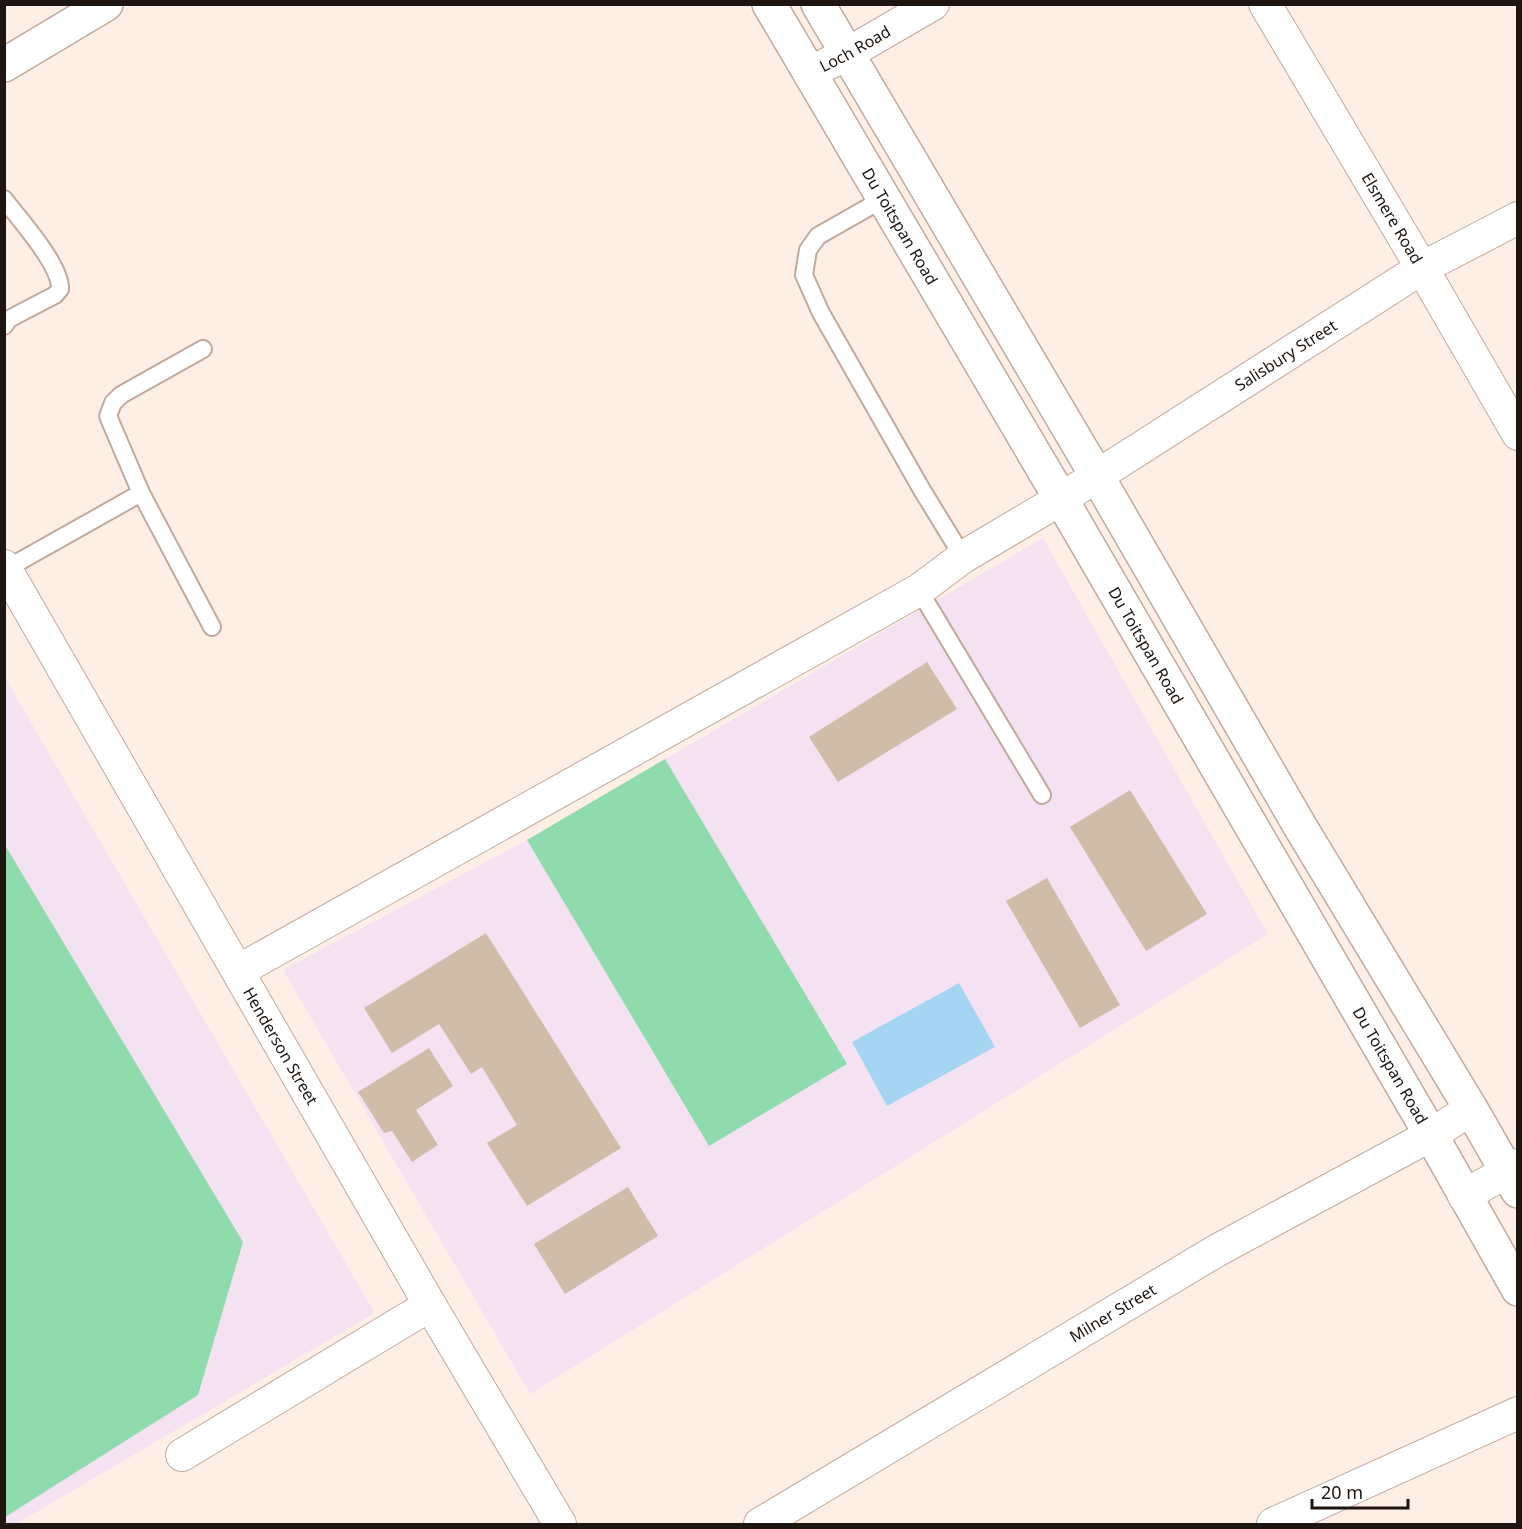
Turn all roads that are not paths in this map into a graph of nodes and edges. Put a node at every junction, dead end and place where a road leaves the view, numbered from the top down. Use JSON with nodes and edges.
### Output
{"nodes":[{"id":1,"x":106,"y":4,"type":"edge"},
{"id":2,"x":769,"y":4,"type":"edge"},
{"id":3,"x":818,"y":4,"type":"edge"},
{"id":4,"x":933,"y":4,"type":"edge"},
{"id":5,"x":1265,"y":4,"type":"edge"},
{"id":6,"x":847,"y":54,"type":"junction"},
{"id":7,"x":4,"y":65,"type":"edge"},
{"id":8,"x":809,"y":73,"type":"junction"},
{"id":9,"x":4,"y":199,"type":"edge"},
{"id":10,"x":883,"y":199,"type":"junction"},
{"id":11,"x":1518,"y":218,"type":"edge"},
{"id":12,"x":1422,"y":268,"type":"junction"},
{"id":13,"x":6,"y":321,"type":"edge"},
{"id":14,"x":203,"y":349,"type":"dead end"},
{"id":15,"x":1518,"y":434,"type":"edge"},
{"id":16,"x":1097,"y":476,"type":"junction"},
{"id":17,"x":141,"y":493,"type":"junction"},
{"id":18,"x":1061,"y":499,"type":"junction"},
{"id":19,"x":963,"y":557,"type":"junction"},
{"id":20,"x":5,"y":567,"type":"edge"},
{"id":21,"x":919,"y":590,"type":"junction"},
{"id":22,"x":212,"y":627,"type":"dead end"},
{"id":23,"x":1042,"y":795,"type":"dead end"},
{"id":24,"x":238,"y":971,"type":"junction"},
{"id":25,"x":1471,"y":1109,"type":"junction"},
{"id":26,"x":1431,"y":1135,"type":"junction"},
{"id":27,"x":1514,"y":1176,"type":"edge"},
{"id":28,"x":1464,"y":1196,"type":"junction"},
{"id":29,"x":1518,"y":1289,"type":"edge"},
{"id":30,"x":430,"y":1305,"type":"junction"},
{"id":31,"x":1518,"y":1413,"type":"edge"},
{"id":32,"x":182,"y":1455,"type":"dead end"},
{"id":33,"x":560,"y":1524,"type":"edge"},
{"id":34,"x":760,"y":1524,"type":"edge"},
{"id":35,"x":1273,"y":1524,"type":"edge"}],
"edges":[{"from":1,"to":7,"type":"street"},
{"from":2,"to":8,"type":"street","name":"Du Toitspan Road"},
{"from":3,"to":6,"type":"street"},
{"from":4,"to":6,"type":"street","name":"Loch Road"},
{"from":5,"to":12,"type":"street","name":"Elsmere Road"},
{"from":6,"to":8,"type":"street","name":"Loch Road"},
{"from":6,"to":16,"type":"street"},
{"from":8,"to":10,"type":"street","name":"Du Toitspan Road"},
{"from":9,"to":13,"type":"lane"},
{"from":10,"to":18,"type":"street","name":"Du Toitspan Road"},
{"from":10,"to":19,"type":"lane"},
{"from":11,"to":12,"type":"street","name":"Salisbury Street"},
{"from":12,"to":15,"type":"street","name":"Elsmere Road"},
{"from":12,"to":16,"type":"street","name":"Salisbury Street"},
{"from":14,"to":17,"type":"lane"},
{"from":16,"to":18,"type":"street","name":"Salisbury Street"},
{"from":16,"to":25,"type":"street"},
{"from":17,"to":20,"type":"lane"},
{"from":17,"to":22,"type":"lane"},
{"from":18,"to":19,"type":"street","name":"Salisbury Street"},
{"from":18,"to":26,"type":"street","name":"Du Toitspan Road"},
{"from":19,"to":21,"type":"street","name":"Salisbury Street"},
{"from":20,"to":24,"type":"street","name":"Henderson Street"},
{"from":21,"to":23,"type":"lane"},
{"from":21,"to":24,"type":"street","name":"Salisbury Street"},
{"from":24,"to":30,"type":"street","name":"Henderson Street"},
{"from":25,"to":26,"type":"street","name":"Milner Street"},
{"from":25,"to":27,"type":"street"},
{"from":26,"to":28,"type":"street","name":"Du Toitspan Road"},
{"from":26,"to":34,"type":"street","name":"Milner Street"},
{"from":27,"to":28,"type":"street"},
{"from":28,"to":29,"type":"street","name":"Du Toitspan Road"},
{"from":30,"to":32,"type":"street"},
{"from":30,"to":33,"type":"street","name":"Henderson Street"},
{"from":31,"to":35,"type":"street"}]}
